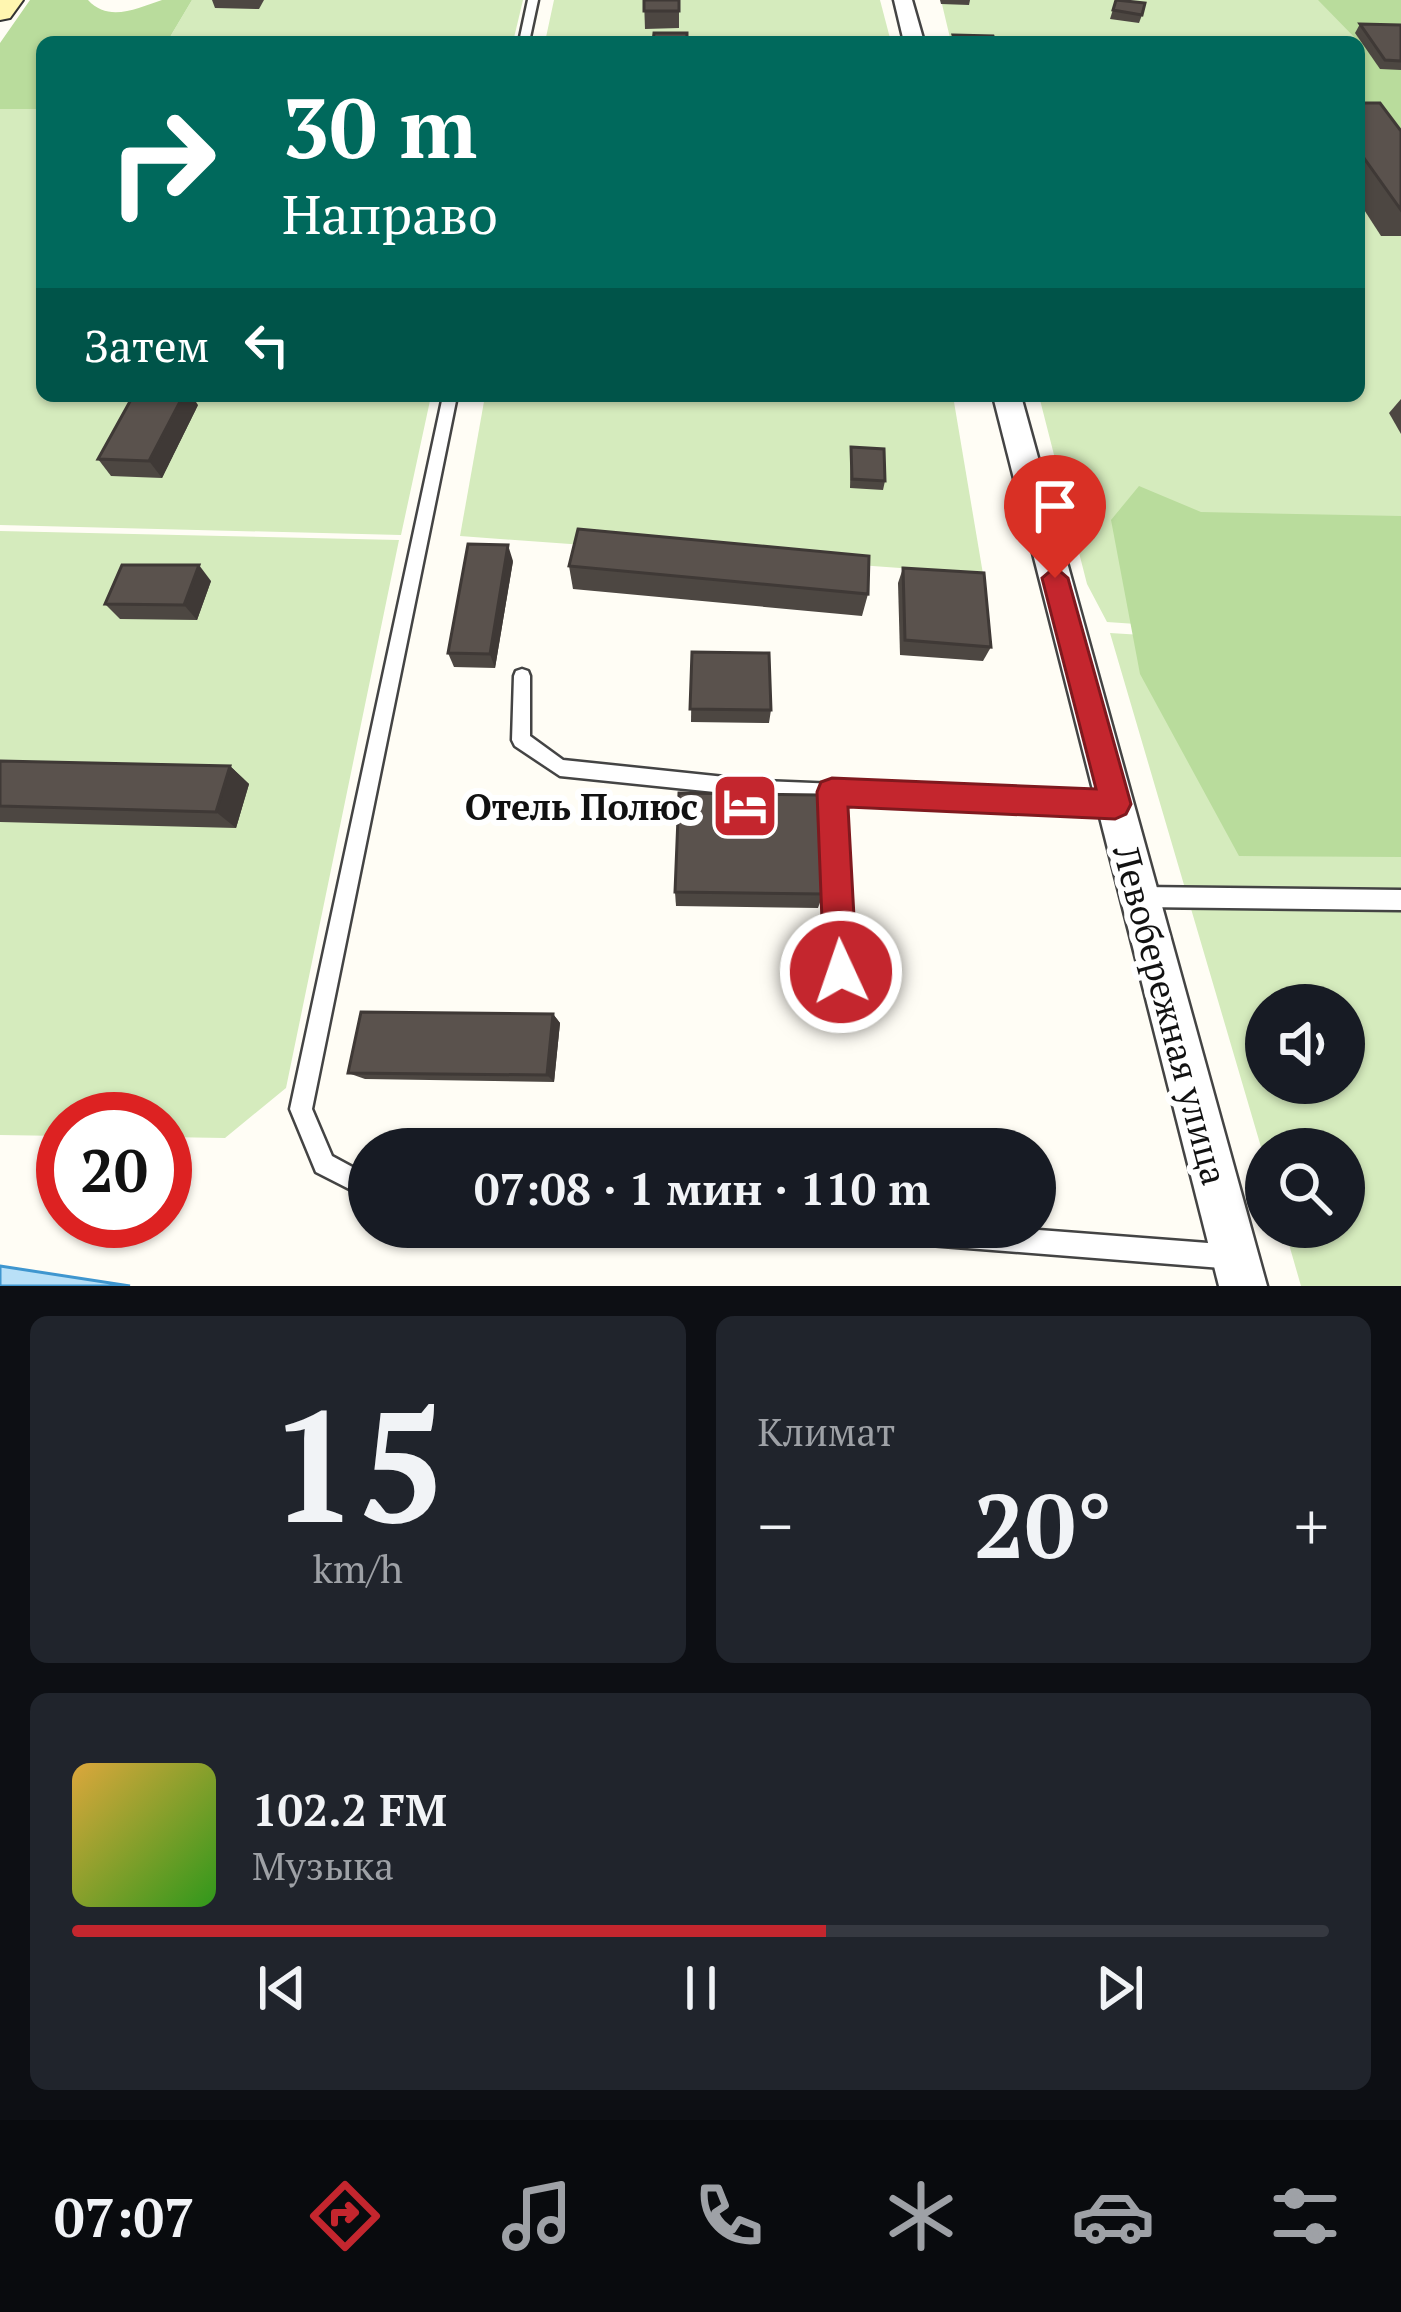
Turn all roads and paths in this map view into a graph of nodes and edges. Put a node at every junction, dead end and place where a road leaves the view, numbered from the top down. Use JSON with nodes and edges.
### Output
{"nodes":[{"id":1,"x":10,"y":0,"type":"edge"},
{"id":2,"x":533,"y":0,"type":"edge"},
{"id":3,"x":903,"y":0,"type":"edge"},
{"id":4,"x":0,"y":12,"type":"edge"},
{"id":5,"x":525,"y":36,"type":"edge"},
{"id":6,"x":912,"y":36,"type":"edge"},
{"id":7,"x":449,"y":402,"type":"edge"},
{"id":8,"x":1009,"y":402,"type":"edge"},
{"id":9,"x":522,"y":676,"type":"dead end"},
{"id":10,"x":832,"y":792,"type":"junction"},
{"id":11,"x":1115,"y":804,"type":"junction"},
{"id":12,"x":1140,"y":897,"type":"junction"},
{"id":13,"x":1401,"y":900,"type":"edge"},
{"id":14,"x":843,"y":1016,"type":"dead end"},
{"id":15,"x":348,"y":1177,"type":"edge"},
{"id":16,"x":1033,"y":1248,"type":"edge"},
{"id":17,"x":1239,"y":1272,"type":"edge"}],
"edges":[{"from":1,"to":4,"type":"main road"},
{"from":2,"to":5,"type":"lane"},
{"from":3,"to":6,"type":"street"},
{"from":7,"to":15,"type":"lane"},
{"from":8,"to":11,"type":"street","name":"Левобережная улица"},
{"from":9,"to":10,"type":"lane"},
{"from":10,"to":11,"type":"lane"},
{"from":10,"to":14,"type":"lane"},
{"from":11,"to":12,"type":"street","name":"Левобережная улица"},
{"from":12,"to":13,"type":"lane"},
{"from":12,"to":17,"type":"street","name":"Левобережная улица"},
{"from":16,"to":17,"type":"lane"}]}
